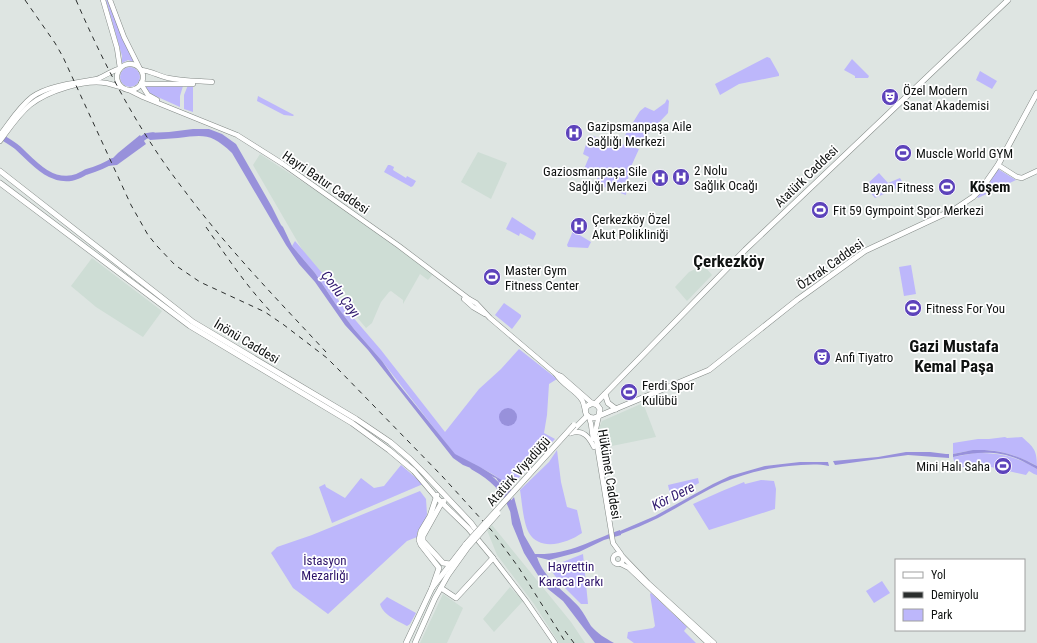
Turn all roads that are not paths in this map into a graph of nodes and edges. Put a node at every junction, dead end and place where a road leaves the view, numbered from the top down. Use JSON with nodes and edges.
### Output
{"nodes":[{"id":1,"x":103,"y":0,"type":"edge"},
{"id":2,"x":110,"y":0,"type":"edge"},
{"id":3,"x":1008,"y":0,"type":"edge"},
{"id":4,"x":119,"y":68,"type":"junction"},
{"id":5,"x":140,"y":69,"type":"junction"},
{"id":6,"x":141,"y":83,"type":"junction"},
{"id":7,"x":121,"y":87,"type":"junction"},
{"id":8,"x":129,"y":90,"type":"junction"},
{"id":9,"x":1037,"y":93,"type":"edge"},
{"id":10,"x":172,"y":109,"type":"junction"},
{"id":11,"x":8,"y":127,"type":"junction"},
{"id":12,"x":0,"y":134,"type":"edge"},
{"id":13,"x":0,"y":141,"type":"edge"},
{"id":14,"x":998,"y":165,"type":"junction"},
{"id":15,"x":0,"y":167,"type":"edge"},
{"id":16,"x":1037,"y":171,"type":"edge"},
{"id":17,"x":0,"y":172,"type":"edge"},
{"id":18,"x":13,"y":182,"type":"junction"},
{"id":19,"x":0,"y":183,"type":"edge"},
{"id":20,"x":556,"y":374,"type":"junction"},
{"id":21,"x":285,"y":380,"type":"junction"},
{"id":22,"x":606,"y":394,"type":"junction"},
{"id":23,"x":594,"y":404,"type":"junction"},
{"id":24,"x":616,"y":409,"type":"junction"},
{"id":25,"x":587,"y":414,"type":"junction"},
{"id":26,"x":598,"y":415,"type":"junction"},
{"id":27,"x":569,"y":434,"type":"junction"},
{"id":28,"x":594,"y":447,"type":"junction"},
{"id":29,"x":601,"y":478,"type":"junction"},
{"id":30,"x":445,"y":494,"type":"junction"},
{"id":31,"x":436,"y":497,"type":"junction"},
{"id":32,"x":442,"y":502,"type":"junction"},
{"id":33,"x":476,"y":534,"type":"junction"},
{"id":34,"x":467,"y":545,"type":"junction"},
{"id":35,"x":622,"y":556,"type":"junction"},
{"id":36,"x":493,"y":558,"type":"junction"},
{"id":37,"x":450,"y":564,"type":"junction"},
{"id":38,"x":621,"y":564,"type":"junction"},
{"id":39,"x":432,"y":588,"type":"junction"},
{"id":40,"x":441,"y":588,"type":"junction"},
{"id":41,"x":406,"y":643,"type":"edge"},
{"id":42,"x":415,"y":643,"type":"edge"},
{"id":43,"x":555,"y":643,"type":"edge"},
{"id":44,"x":708,"y":643,"type":"edge"},
{"id":45,"x":714,"y":643,"type":"edge"}],
"edges":[{"from":1,"to":4,"type":"main road"},
{"from":2,"to":5,"type":"main road"},
{"from":3,"to":22,"type":"main road","name":"Atatürk Caddesi"},
{"from":4,"to":5,"type":"main road"},
{"from":4,"to":7,"type":"main road"},
{"from":4,"to":11,"type":"main road"},
{"from":5,"to":6,"type":"main road"},
{"from":5,"to":6,"type":"main road"},
{"from":6,"to":8,"type":"main road"},
{"from":6,"to":10,"type":"main road","name":"Hayri Batur Caddesi"},
{"from":7,"to":8,"type":"main road"},
{"from":7,"to":11,"type":"main road"},
{"from":8,"to":10,"type":"main road","name":"Hayri Batur Caddesi"},
{"from":9,"to":14,"type":"main road","name":"Öztrak Caddesi"},
{"from":10,"to":20,"type":"main road","name":"Hayri Batur Caddesi"},
{"from":11,"to":12,"type":"main road"},
{"from":11,"to":13,"type":"main road"},
{"from":14,"to":16,"type":"main road"},
{"from":14,"to":24,"type":"main road","name":"Öztrak Caddesi"},
{"from":15,"to":18,"type":"main road"},
{"from":17,"to":18,"type":"main road","name":"İnönü Caddesi"},
{"from":18,"to":21,"type":"main road","name":"İnönü Caddesi"},
{"from":19,"to":21,"type":"main road","name":"İnönü Caddesi"},
{"from":20,"to":23,"type":"main road","name":"Hayri Batur Caddesi"},
{"from":20,"to":25,"type":"main road","name":"Hayri Batur Caddesi"},
{"from":21,"to":30,"type":"main road","name":"İnönü Caddesi"},
{"from":21,"to":31,"type":"main road","name":"İnönü Caddesi"},
{"from":22,"to":23,"type":"main road"},
{"from":22,"to":24,"type":"main road"},
{"from":23,"to":25,"type":"main road"},
{"from":23,"to":26,"type":"main road"},
{"from":24,"to":26,"type":"main road","name":"Öztrak Caddesi"},
{"from":25,"to":26,"type":"main road"},
{"from":25,"to":27,"type":"main road","name":"Atatürk Viyadüğü"},
{"from":25,"to":28,"type":"main road","name":"Hükümet Caddesi"},
{"from":25,"to":34,"type":"main road","name":"Atatürk Viyadüğü","bridge":true},
{"from":26,"to":29,"type":"main road","name":"Hükümet Caddesi"},
{"from":27,"to":28,"type":"main road"},
{"from":27,"to":34,"type":"main road","name":"Atatürk Viyadüğü","bridge":true},
{"from":28,"to":29,"type":"main road","name":"Hükümet Caddesi"},
{"from":29,"to":35,"type":"main road","name":"Hükümet Caddesi"},
{"from":30,"to":31,"type":"main road"},
{"from":30,"to":32,"type":"main road"},
{"from":30,"to":33,"type":"main road","name":"İnönü Caddesi"},
{"from":31,"to":32,"type":"main road"},
{"from":31,"to":39,"type":"main road"},
{"from":32,"to":33,"type":"main road"},
{"from":32,"to":37,"type":"main road"},
{"from":33,"to":36,"type":"main road"},
{"from":34,"to":37,"type":"main road"},
{"from":34,"to":40,"type":"main road"},
{"from":35,"to":38,"type":"main road"},
{"from":35,"to":38,"type":"main road"},
{"from":35,"to":45,"type":"main road"},
{"from":36,"to":40,"type":"main road"},
{"from":36,"to":43,"type":"main road"},
{"from":37,"to":39,"type":"main road"},
{"from":38,"to":44,"type":"main road"},
{"from":39,"to":41,"type":"main road"},
{"from":40,"to":42,"type":"main road"}]}
